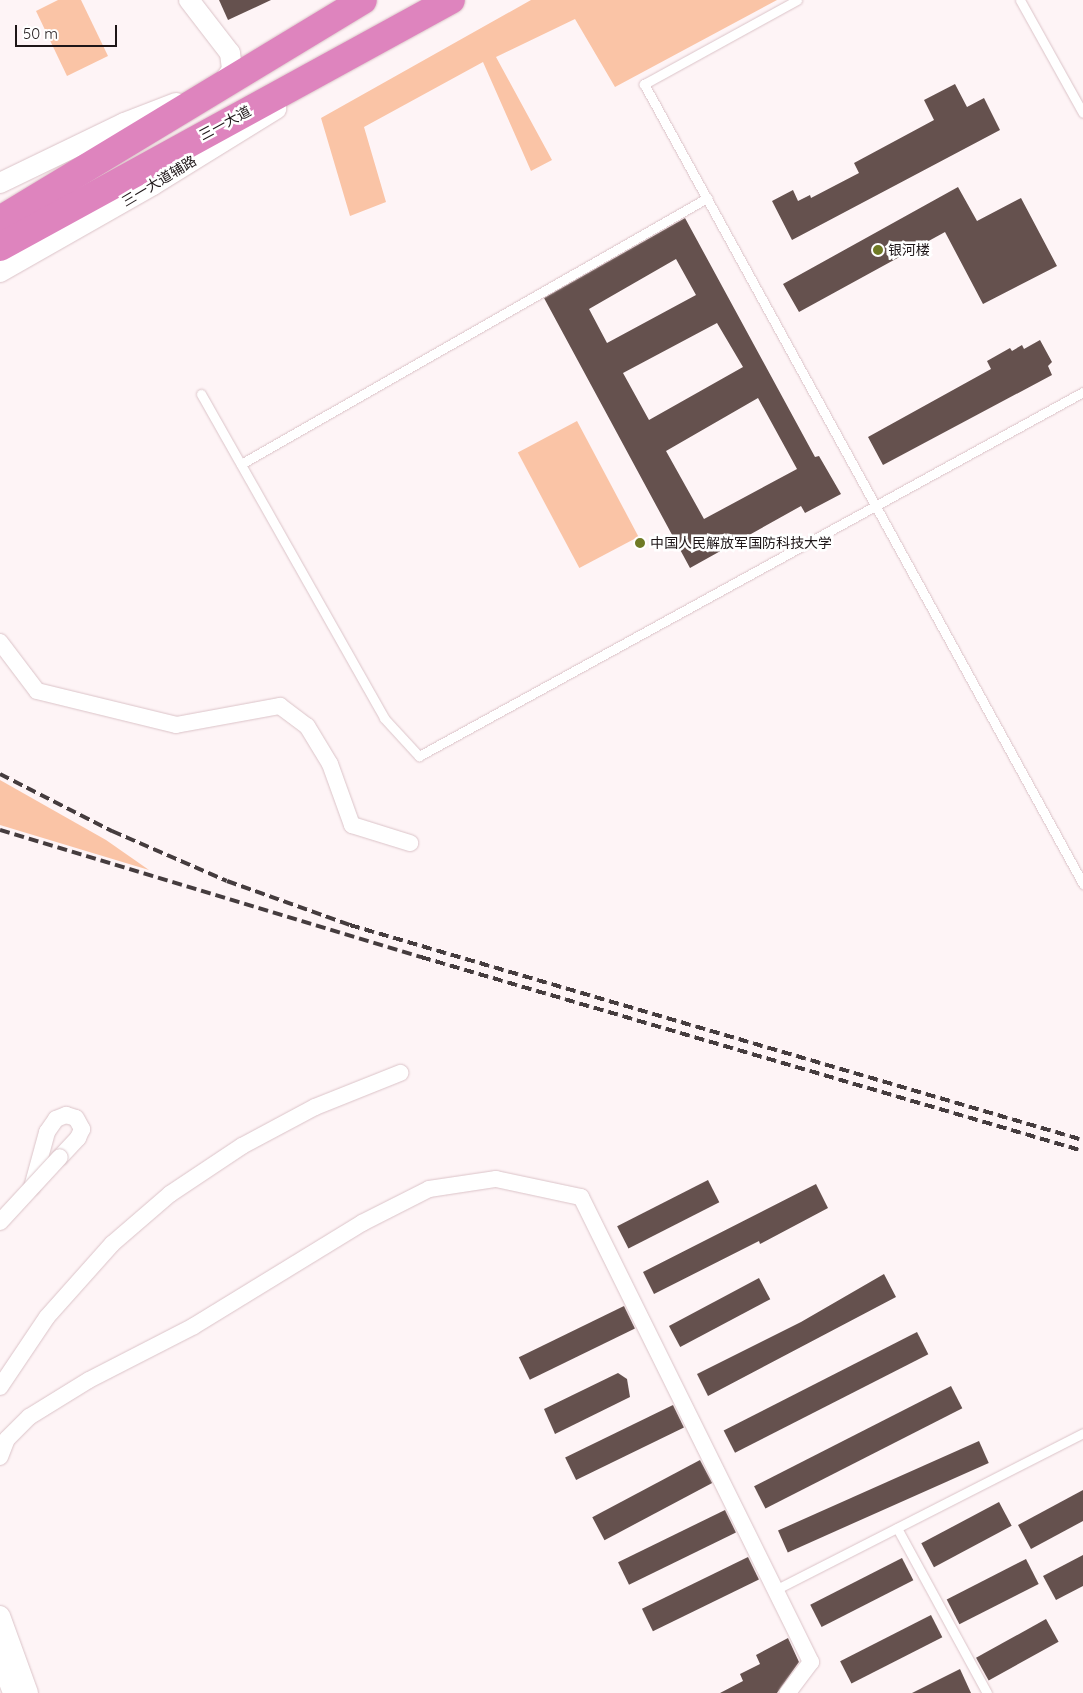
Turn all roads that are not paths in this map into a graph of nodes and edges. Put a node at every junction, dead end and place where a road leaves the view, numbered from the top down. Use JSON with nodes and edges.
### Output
{"nodes":[{"id":1,"x":189,"y":0,"type":"edge"},
{"id":2,"x":198,"y":0,"type":"edge"},
{"id":3,"x":363,"y":0,"type":"edge"},
{"id":4,"x":451,"y":0,"type":"edge"},
{"id":5,"x":797,"y":0,"type":"edge"},
{"id":6,"x":1020,"y":0,"type":"edge"},
{"id":7,"x":280,"y":50,"type":"junction"},
{"id":8,"x":363,"y":50,"type":"junction"},
{"id":9,"x":220,"y":87,"type":"junction"},
{"id":10,"x":1083,"y":113,"type":"edge"},
{"id":11,"x":0,"y":183,"type":"edge"},
{"id":12,"x":48,"y":189,"type":"junction"},
{"id":13,"x":706,"y":198,"type":"junction"},
{"id":14,"x":0,"y":209,"type":"edge"},
{"id":15,"x":0,"y":220,"type":"edge"},
{"id":16,"x":0,"y":247,"type":"edge"},
{"id":17,"x":0,"y":272,"type":"edge"},
{"id":18,"x":1083,"y":392,"type":"edge"},
{"id":19,"x":201,"y":394,"type":"dead end"},
{"id":20,"x":241,"y":464,"type":"junction"},
{"id":21,"x":877,"y":506,"type":"junction"},
{"id":22,"x":0,"y":642,"type":"edge"},
{"id":23,"x":410,"y":843,"type":"dead end"},
{"id":24,"x":1083,"y":884,"type":"edge"},
{"id":25,"x":400,"y":1073,"type":"dead end"},
{"id":26,"x":1,"y":1221,"type":"edge"},
{"id":27,"x":0,"y":1387,"type":"edge"},
{"id":28,"x":1083,"y":1433,"type":"edge"},
{"id":29,"x":0,"y":1456,"type":"edge"},
{"id":30,"x":898,"y":1528,"type":"junction"},
{"id":31,"x":777,"y":1589,"type":"junction"},
{"id":32,"x":0,"y":1616,"type":"edge"},
{"id":33,"x":0,"y":1656,"type":"edge"},
{"id":34,"x":14,"y":1693,"type":"edge"},
{"id":35,"x":28,"y":1693,"type":"edge"},
{"id":36,"x":788,"y":1693,"type":"edge"},
{"id":37,"x":987,"y":1693,"type":"edge"}],
"edges":[{"from":1,"to":9,"type":"street"},
{"from":2,"to":7,"type":"street"},
{"from":3,"to":7,"type":"highway"},
{"from":4,"to":8,"type":"highway","name":"三一大道"},
{"from":5,"to":13,"type":"lane"},
{"from":6,"to":10,"type":"lane"},
{"from":7,"to":9,"type":"highway"},
{"from":8,"to":16,"type":"highway","name":"三一大道"},
{"from":8,"to":17,"type":"street","name":"三一大道辅路"},
{"from":9,"to":11,"type":"street"},
{"from":9,"to":12,"type":"highway"},
{"from":12,"to":14,"type":"highway"},
{"from":12,"to":15,"type":"highway"},
{"from":13,"to":20,"type":"lane"},
{"from":13,"to":21,"type":"lane"},
{"from":18,"to":21,"type":"lane"},
{"from":19,"to":20,"type":"lane"},
{"from":20,"to":21,"type":"lane"},
{"from":21,"to":24,"type":"lane"},
{"from":22,"to":23,"type":"street"},
{"from":25,"to":27,"type":"street"},
{"from":26,"to":26,"type":"street","bridge":true},
{"from":28,"to":30,"type":"lane"},
{"from":29,"to":31,"type":"street"},
{"from":30,"to":31,"type":"lane"},
{"from":30,"to":37,"type":"lane"},
{"from":31,"to":36,"type":"street"},
{"from":32,"to":35,"type":"street"},
{"from":33,"to":34,"type":"main road"}]}
